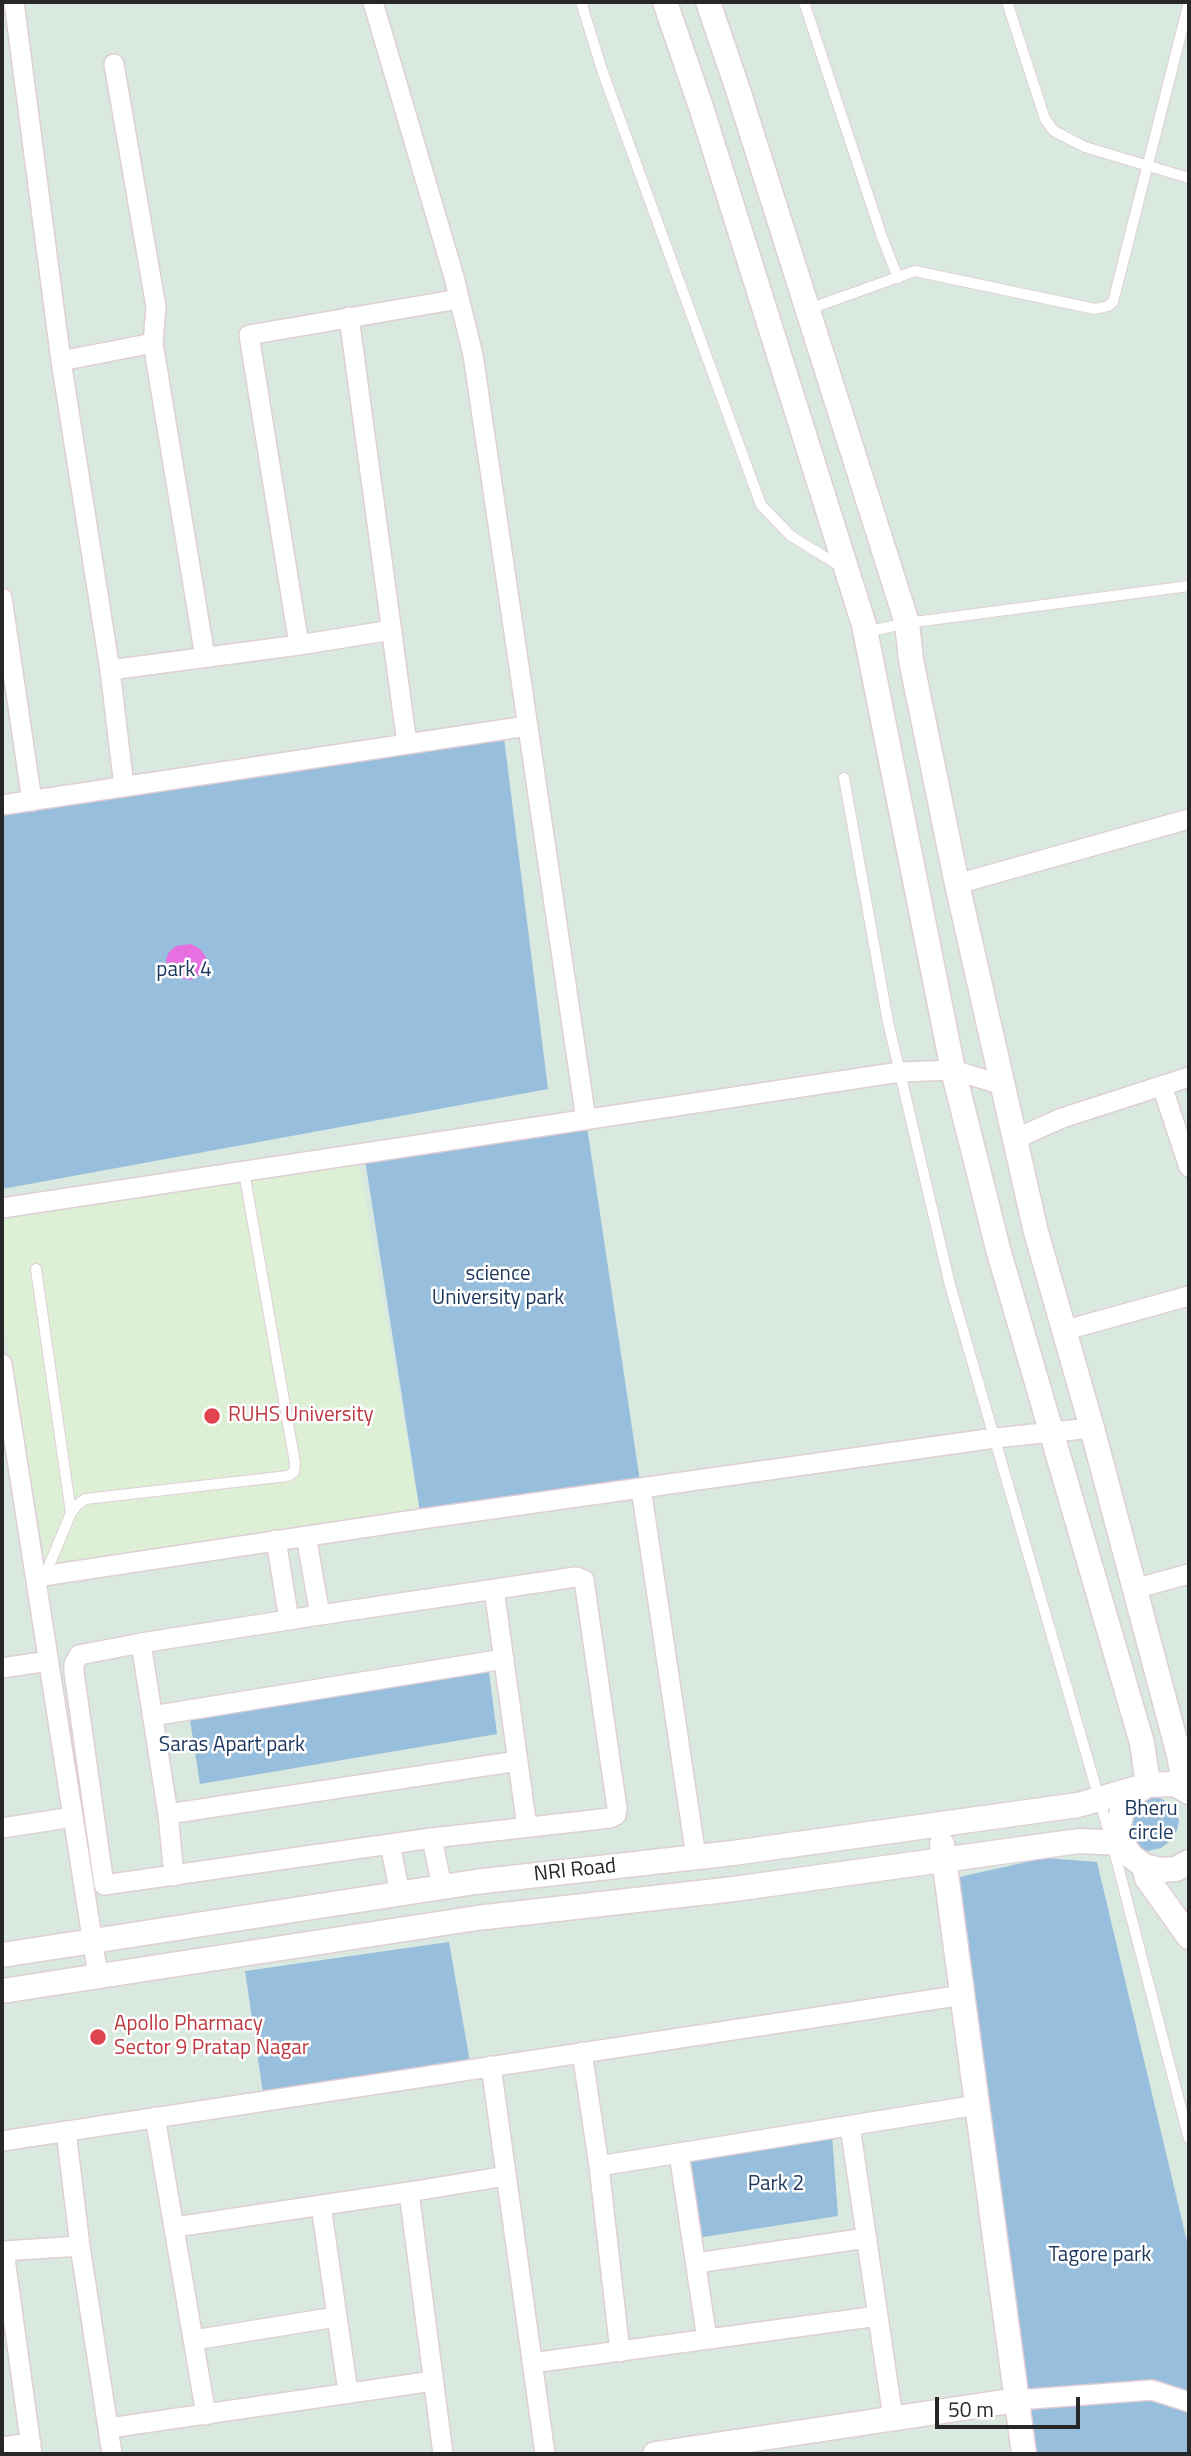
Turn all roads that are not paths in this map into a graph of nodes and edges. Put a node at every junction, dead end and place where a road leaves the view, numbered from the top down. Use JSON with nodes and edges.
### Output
{"nodes":[{"id":1,"x":14,"y":2,"type":"edge"},
{"id":2,"x":373,"y":2,"type":"edge"},
{"id":3,"x":581,"y":2,"type":"edge"},
{"id":4,"x":665,"y":2,"type":"edge"},
{"id":5,"x":708,"y":2,"type":"edge"},
{"id":6,"x":804,"y":2,"type":"edge"},
{"id":7,"x":1007,"y":2,"type":"edge"},
{"id":8,"x":1189,"y":2,"type":"edge"},
{"id":9,"x":114,"y":64,"type":"dead end"},
{"id":10,"x":1147,"y":167,"type":"junction"},
{"id":11,"x":1189,"y":178,"type":"edge"},
{"id":12,"x":898,"y":278,"type":"junction"},
{"id":13,"x":459,"y":299,"type":"junction"},
{"id":14,"x":808,"y":310,"type":"junction"},
{"id":15,"x":349,"y":317,"type":"junction"},
{"id":16,"x":153,"y":343,"type":"junction"},
{"id":17,"x":61,"y":361,"type":"junction"},
{"id":18,"x":847,"y":569,"type":"junction"},
{"id":19,"x":1189,"y":586,"type":"edge"},
{"id":20,"x":2,"y":598,"type":"edge"},
{"id":21,"x":907,"y":624,"type":"junction"},
{"id":22,"x":392,"y":629,"type":"junction"},
{"id":23,"x":866,"y":632,"type":"junction"},
{"id":24,"x":299,"y":645,"type":"junction"},
{"id":25,"x":205,"y":657,"type":"junction"},
{"id":26,"x":110,"y":670,"type":"junction"},
{"id":27,"x":10,"y":705,"type":"edge"},
{"id":28,"x":527,"y":726,"type":"junction"},
{"id":29,"x":407,"y":744,"type":"junction"},
{"id":30,"x":844,"y":778,"type":"dead end"},
{"id":31,"x":124,"y":787,"type":"junction"},
{"id":32,"x":32,"y":801,"type":"junction"},
{"id":33,"x":2,"y":805,"type":"edge"},
{"id":34,"x":1189,"y":818,"type":"edge"},
{"id":35,"x":957,"y":884,"type":"junction"},
{"id":36,"x":953,"y":1070,"type":"junction"},
{"id":37,"x":900,"y":1072,"type":"junction"},
{"id":38,"x":1189,"y":1077,"type":"edge"},
{"id":39,"x":1003,"y":1085,"type":"junction"},
{"id":40,"x":1162,"y":1086,"type":"junction"},
{"id":41,"x":586,"y":1120,"type":"junction"},
{"id":42,"x":1015,"y":1139,"type":"junction"},
{"id":43,"x":1189,"y":1167,"type":"edge"},
{"id":44,"x":244,"y":1171,"type":"junction"},
{"id":45,"x":2,"y":1208,"type":"edge"},
{"id":46,"x":36,"y":1269,"type":"dead end"},
{"id":47,"x":1189,"y":1296,"type":"edge"},
{"id":48,"x":1066,"y":1330,"type":"junction"},
{"id":49,"x":2,"y":1364,"type":"edge"},
{"id":50,"x":1092,"y":1428,"type":"junction"},
{"id":51,"x":1053,"y":1433,"type":"junction"},
{"id":52,"x":8,"y":1438,"type":"edge"},
{"id":53,"x":995,"y":1438,"type":"junction"},
{"id":54,"x":641,"y":1488,"type":"junction"},
{"id":55,"x":71,"y":1513,"type":"junction"},
{"id":56,"x":306,"y":1536,"type":"junction"},
{"id":57,"x":276,"y":1540,"type":"junction"},
{"id":58,"x":1189,"y":1574,"type":"edge"},
{"id":59,"x":40,"y":1576,"type":"junction"},
{"id":60,"x":1134,"y":1588,"type":"junction"},
{"id":61,"x":494,"y":1589,"type":"junction"},
{"id":62,"x":320,"y":1615,"type":"junction"},
{"id":63,"x":289,"y":1620,"type":"junction"},
{"id":64,"x":141,"y":1643,"type":"junction"},
{"id":65,"x":504,"y":1659,"type":"junction"},
{"id":66,"x":49,"y":1661,"type":"junction"},
{"id":67,"x":2,"y":1668,"type":"edge"},
{"id":68,"x":152,"y":1716,"type":"junction"},
{"id":69,"x":518,"y":1761,"type":"junction"},
{"id":70,"x":1147,"y":1785,"type":"junction"},
{"id":71,"x":1187,"y":1790,"type":"edge"},
{"id":72,"x":1098,"y":1799,"type":"junction"},
{"id":73,"x":167,"y":1814,"type":"junction"},
{"id":74,"x":74,"y":1817,"type":"junction"},
{"id":75,"x":939,"y":1824,"type":"junction"},
{"id":76,"x":527,"y":1827,"type":"junction"},
{"id":77,"x":2,"y":1828,"type":"edge"},
{"id":78,"x":432,"y":1838,"type":"junction"},
{"id":79,"x":1117,"y":1843,"type":"junction"},
{"id":80,"x":390,"y":1844,"type":"junction"},
{"id":81,"x":696,"y":1857,"type":"junction"},
{"id":82,"x":944,"y":1860,"type":"junction"},
{"id":83,"x":1189,"y":1862,"type":"edge"},
{"id":84,"x":1144,"y":1866,"type":"junction"},
{"id":85,"x":174,"y":1876,"type":"junction"},
{"id":86,"x":442,"y":1887,"type":"junction"},
{"id":87,"x":400,"y":1894,"type":"junction"},
{"id":88,"x":1189,"y":1937,"type":"edge"},
{"id":89,"x":93,"y":1941,"type":"junction"},
{"id":90,"x":2,"y":1955,"type":"edge"},
{"id":91,"x":98,"y":1976,"type":"junction"},
{"id":92,"x":2,"y":1991,"type":"edge"},
{"id":93,"x":963,"y":1995,"type":"junction"},
{"id":94,"x":582,"y":2052,"type":"junction"},
{"id":95,"x":491,"y":2066,"type":"junction"},
{"id":96,"x":977,"y":2105,"type":"junction"},
{"id":97,"x":155,"y":2117,"type":"junction"},
{"id":98,"x":850,"y":2126,"type":"junction"},
{"id":99,"x":66,"y":2131,"type":"junction"},
{"id":100,"x":1189,"y":2139,"type":"edge"},
{"id":101,"x":2,"y":2141,"type":"edge"},
{"id":102,"x":679,"y":2154,"type":"junction"},
{"id":103,"x":599,"y":2166,"type":"junction"},
{"id":104,"x":506,"y":2176,"type":"junction"},
{"id":105,"x":409,"y":2192,"type":"junction"},
{"id":106,"x":321,"y":2206,"type":"junction"},
{"id":107,"x":175,"y":2227,"type":"junction"},
{"id":108,"x":867,"y":2238,"type":"junction"},
{"id":109,"x":80,"y":2246,"type":"junction"},
{"id":110,"x":3,"y":2251,"type":"edge"},
{"id":111,"x":695,"y":2263,"type":"junction"},
{"id":112,"x":878,"y":2316,"type":"junction"},
{"id":113,"x":336,"y":2317,"type":"junction"},
{"id":114,"x":707,"y":2339,"type":"junction"},
{"id":115,"x":194,"y":2340,"type":"junction"},
{"id":116,"x":620,"y":2351,"type":"junction"},
{"id":117,"x":532,"y":2363,"type":"junction"},
{"id":118,"x":433,"y":2381,"type":"junction"},
{"id":119,"x":348,"y":2392,"type":"junction"},
{"id":120,"x":1017,"y":2400,"type":"junction"},
{"id":121,"x":1189,"y":2402,"type":"edge"},
{"id":122,"x":206,"y":2415,"type":"junction"},
{"id":123,"x":893,"y":2418,"type":"junction"},
{"id":124,"x":109,"y":2428,"type":"junction"},
{"id":125,"x":2,"y":2446,"type":"edge"},
{"id":126,"x":32,"y":2448,"type":"edge"},
{"id":127,"x":112,"y":2454,"type":"edge"},
{"id":128,"x":443,"y":2454,"type":"edge"},
{"id":129,"x":545,"y":2454,"type":"edge"},
{"id":130,"x":655,"y":2454,"type":"edge"},
{"id":131,"x":1024,"y":2454,"type":"edge"}],
"edges":[{"from":1,"to":17,"type":"street"},
{"from":2,"to":13,"type":"street"},
{"from":3,"to":18,"type":"lane"},
{"from":4,"to":18,"type":"street"},
{"from":5,"to":14,"type":"street"},
{"from":6,"to":12,"type":"lane"},
{"from":7,"to":10,"type":"lane"},
{"from":8,"to":10,"type":"lane"},
{"from":9,"to":16,"type":"street"},
{"from":10,"to":11,"type":"lane"},
{"from":10,"to":12,"type":"lane"},
{"from":12,"to":14,"type":"lane"},
{"from":13,"to":15,"type":"street"},
{"from":13,"to":28,"type":"street"},
{"from":14,"to":21,"type":"street"},
{"from":15,"to":22,"type":"street"},
{"from":15,"to":24,"type":"street"},
{"from":16,"to":17,"type":"street"},
{"from":16,"to":25,"type":"street"},
{"from":17,"to":26,"type":"street"},
{"from":18,"to":23,"type":"street"},
{"from":19,"to":21,"type":"lane"},
{"from":20,"to":27,"type":"street"},
{"from":21,"to":23,"type":"lane"},
{"from":21,"to":35,"type":"street"},
{"from":22,"to":24,"type":"street"},
{"from":22,"to":29,"type":"street"},
{"from":23,"to":36,"type":"street"},
{"from":24,"to":25,"type":"street"},
{"from":25,"to":26,"type":"street"},
{"from":26,"to":31,"type":"street"},
{"from":27,"to":32,"type":"street"},
{"from":28,"to":29,"type":"street"},
{"from":28,"to":41,"type":"street"},
{"from":29,"to":31,"type":"street"},
{"from":30,"to":37,"type":"lane"},
{"from":31,"to":32,"type":"street"},
{"from":32,"to":33,"type":"street"},
{"from":34,"to":35,"type":"street"},
{"from":35,"to":39,"type":"street"},
{"from":36,"to":37,"type":"street"},
{"from":36,"to":39,"type":"street"},
{"from":36,"to":51,"type":"street"},
{"from":37,"to":41,"type":"street"},
{"from":37,"to":53,"type":"lane"},
{"from":38,"to":40,"type":"street"},
{"from":39,"to":42,"type":"street"},
{"from":40,"to":42,"type":"street"},
{"from":40,"to":43,"type":"street"},
{"from":41,"to":44,"type":"street"},
{"from":42,"to":48,"type":"street"},
{"from":44,"to":45,"type":"street"},
{"from":44,"to":55,"type":"lane"},
{"from":46,"to":55,"type":"lane"},
{"from":47,"to":48,"type":"street"},
{"from":48,"to":50,"type":"street"},
{"from":49,"to":52,"type":"street"},
{"from":50,"to":51,"type":"street"},
{"from":50,"to":60,"type":"street"},
{"from":51,"to":53,"type":"street"},
{"from":51,"to":70,"type":"street"},
{"from":52,"to":59,"type":"street"},
{"from":53,"to":54,"type":"street"},
{"from":53,"to":72,"type":"lane"},
{"from":54,"to":56,"type":"street"},
{"from":54,"to":81,"type":"street"},
{"from":55,"to":59,"type":"lane"},
{"from":56,"to":57,"type":"street"},
{"from":56,"to":62,"type":"street"},
{"from":57,"to":59,"type":"street"},
{"from":57,"to":63,"type":"street"},
{"from":58,"to":60,"type":"street"},
{"from":59,"to":66,"type":"street"},
{"from":60,"to":71,"type":"street"},
{"from":61,"to":62,"type":"street"},
{"from":61,"to":65,"type":"street"},
{"from":61,"to":76,"type":"street"},
{"from":62,"to":63,"type":"street"},
{"from":63,"to":64,"type":"street"},
{"from":64,"to":68,"type":"street"},
{"from":64,"to":85,"type":"street"},
{"from":65,"to":68,"type":"street"},
{"from":65,"to":69,"type":"street"},
{"from":66,"to":67,"type":"street"},
{"from":66,"to":74,"type":"street"},
{"from":68,"to":73,"type":"street"},
{"from":69,"to":73,"type":"street"},
{"from":69,"to":76,"type":"street"},
{"from":70,"to":71,"type":"street","name":"NRI Road"},
{"from":70,"to":72,"type":"street","name":"NRI Road"},
{"from":70,"to":79,"type":"street"},
{"from":72,"to":75,"type":"street","name":"NRI Road"},
{"from":72,"to":79,"type":"lane"},
{"from":73,"to":85,"type":"street"},
{"from":74,"to":77,"type":"street"},
{"from":74,"to":89,"type":"street"},
{"from":75,"to":81,"type":"street","name":"NRI Road"},
{"from":75,"to":82,"type":"street"},
{"from":76,"to":78,"type":"street"},
{"from":78,"to":80,"type":"street"},
{"from":78,"to":86,"type":"street"},
{"from":79,"to":82,"type":"street","name":"NRI Road"},
{"from":79,"to":84,"type":"street"},
{"from":79,"to":100,"type":"lane"},
{"from":80,"to":85,"type":"street"},
{"from":80,"to":87,"type":"street"},
{"from":81,"to":86,"type":"street","name":"NRI Road"},
{"from":82,"to":91,"type":"street","name":"NRI Road"},
{"from":82,"to":93,"type":"street"},
{"from":83,"to":84,"type":"street"},
{"from":84,"to":88,"type":"street"},
{"from":86,"to":87,"type":"street","name":"NRI Road"},
{"from":87,"to":89,"type":"street","name":"NRI Road"},
{"from":89,"to":90,"type":"street","name":"NRI Road"},
{"from":89,"to":91,"type":"street"},
{"from":91,"to":92,"type":"street","name":"NRI Road"},
{"from":93,"to":94,"type":"street"},
{"from":93,"to":96,"type":"street"},
{"from":94,"to":95,"type":"street"},
{"from":94,"to":103,"type":"street"},
{"from":95,"to":97,"type":"street"},
{"from":95,"to":104,"type":"street"},
{"from":96,"to":98,"type":"street"},
{"from":96,"to":120,"type":"street"},
{"from":97,"to":99,"type":"street"},
{"from":97,"to":107,"type":"street"},
{"from":98,"to":102,"type":"street"},
{"from":98,"to":108,"type":"street"},
{"from":99,"to":101,"type":"street"},
{"from":99,"to":109,"type":"street"},
{"from":102,"to":103,"type":"street"},
{"from":102,"to":111,"type":"street"},
{"from":103,"to":116,"type":"street"},
{"from":104,"to":105,"type":"street"},
{"from":104,"to":117,"type":"street"},
{"from":105,"to":106,"type":"street"},
{"from":105,"to":118,"type":"street"},
{"from":106,"to":107,"type":"street"},
{"from":106,"to":113,"type":"street"},
{"from":107,"to":115,"type":"street"},
{"from":108,"to":111,"type":"street"},
{"from":108,"to":112,"type":"street"},
{"from":109,"to":110,"type":"street"},
{"from":109,"to":124,"type":"street"},
{"from":110,"to":126,"type":"street"},
{"from":111,"to":114,"type":"street"},
{"from":112,"to":114,"type":"street"},
{"from":112,"to":123,"type":"street"},
{"from":113,"to":115,"type":"street"},
{"from":113,"to":119,"type":"street"},
{"from":114,"to":116,"type":"street"},
{"from":115,"to":122,"type":"street"},
{"from":116,"to":117,"type":"street"},
{"from":117,"to":129,"type":"street"},
{"from":118,"to":119,"type":"street"},
{"from":118,"to":128,"type":"street"},
{"from":119,"to":122,"type":"street"},
{"from":120,"to":121,"type":"street"},
{"from":120,"to":123,"type":"street"},
{"from":120,"to":131,"type":"street"},
{"from":122,"to":124,"type":"street"},
{"from":123,"to":130,"type":"street"},
{"from":124,"to":127,"type":"street"},
{"from":125,"to":126,"type":"street"}]}
